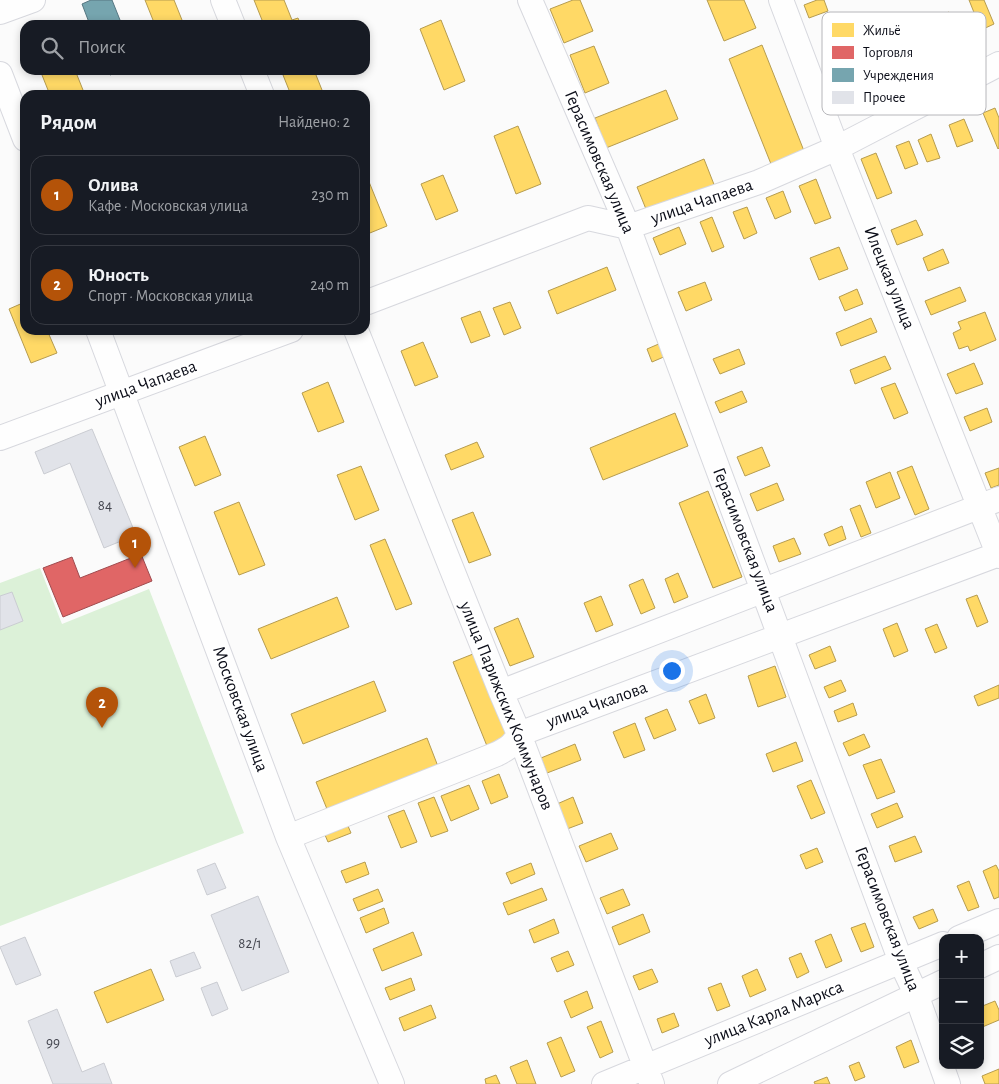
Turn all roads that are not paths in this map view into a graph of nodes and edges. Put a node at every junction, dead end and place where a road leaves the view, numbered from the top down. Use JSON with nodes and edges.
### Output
{"nodes":[{"id":1,"x":33,"y":0,"type":"edge"},
{"id":2,"x":224,"y":0,"type":"edge"},
{"id":3,"x":530,"y":0,"type":"edge"},
{"id":4,"x":781,"y":0,"type":"edge"},
{"id":5,"x":0,"y":12,"type":"edge"},
{"id":6,"x":232,"y":20,"type":"edge"},
{"id":7,"x":999,"y":64,"type":"edge"},
{"id":8,"x":986,"y":71,"type":"edge"},
{"id":9,"x":0,"y":74,"type":"edge"},
{"id":10,"x":254,"y":75,"type":"edge"},
{"id":11,"x":260,"y":90,"type":"edge"},
{"id":12,"x":822,"y":108,"type":"edge"},
{"id":13,"x":825,"y":115,"type":"edge"},
{"id":14,"x":901,"y":115,"type":"edge"},
{"id":15,"x":20,"y":126,"type":"edge"},
{"id":16,"x":837,"y":148,"type":"junction"},
{"id":17,"x":628,"y":228,"type":"junction"},
{"id":18,"x":370,"y":301,"type":"edge"},
{"id":19,"x":100,"y":335,"type":"edge"},
{"id":20,"x":278,"y":335,"type":"edge"},
{"id":21,"x":358,"y":335,"type":"edge"},
{"id":22,"x":122,"y":392,"type":"junction"},
{"id":23,"x":0,"y":438,"type":"edge"},
{"id":24,"x":989,"y":503,"type":"edge"},
{"id":25,"x":999,"y":554,"type":"edge"},
{"id":26,"x":764,"y":589,"type":"junction"},
{"id":27,"x":781,"y":636,"type":"junction"},
{"id":28,"x":501,"y":692,"type":"junction"},
{"id":29,"x":519,"y":734,"type":"junction"},
{"id":30,"x":288,"y":837,"type":"junction"},
{"id":31,"x":999,"y":921,"type":"edge"},
{"id":32,"x":968,"y":934,"type":"edge"},
{"id":33,"x":939,"y":946,"type":"edge"},
{"id":34,"x":999,"y":957,"type":"edge"},
{"id":35,"x":901,"y":962,"type":"junction"},
{"id":36,"x":984,"y":964,"type":"edge"},
{"id":37,"x":939,"y":984,"type":"edge"},
{"id":38,"x":916,"y":994,"type":"junction"},
{"id":39,"x":649,"y":1075,"type":"edge"},
{"id":40,"x":392,"y":1084,"type":"edge"},
{"id":41,"x":604,"y":1084,"type":"edge"},
{"id":42,"x":730,"y":1084,"type":"edge"},
{"id":43,"x":948,"y":1084,"type":"edge"}],
"edges":[{"from":1,"to":5,"type":"street"},
{"from":2,"to":6,"type":"street"},
{"from":3,"to":17,"type":"street","name":"Герасимовская улица"},
{"from":4,"to":12,"type":"street","name":"Илецкая улица"},
{"from":7,"to":8,"type":"street","name":"улица Чапаева"},
{"from":9,"to":15,"type":"street"},
{"from":10,"to":11,"type":"street"},
{"from":13,"to":16,"type":"street","name":"Илецкая улица"},
{"from":14,"to":16,"type":"street","name":"улица Чапаева"},
{"from":16,"to":17,"type":"street","name":"улица Чапаева"},
{"from":16,"to":24,"type":"street","name":"Илецкая улица"},
{"from":17,"to":18,"type":"street","name":"улица Чапаева"},
{"from":17,"to":26,"type":"street","name":"Герасимовская улица"},
{"from":19,"to":22,"type":"street","name":"Московская улица"},
{"from":20,"to":22,"type":"street","name":"улица Чапаева"},
{"from":21,"to":28,"type":"street","name":"улица Парижских Коммунаров"},
{"from":22,"to":23,"type":"street","name":"улица Чапаева"},
{"from":22,"to":30,"type":"street","name":"Московская улица"},
{"from":24,"to":25,"type":"street","name":"Илецкая улица"},
{"from":24,"to":26,"type":"street"},
{"from":25,"to":27,"type":"street","name":"улица Чкалова"},
{"from":26,"to":27,"type":"street","name":"Герасимовская улица"},
{"from":26,"to":28,"type":"street"},
{"from":27,"to":29,"type":"street","name":"улица Чкалова"},
{"from":27,"to":35,"type":"street","name":"Герасимовская улица"},
{"from":28,"to":29,"type":"street","name":"улица Парижских Коммунаров"},
{"from":29,"to":30,"type":"street","name":"улица Чкалова"},
{"from":29,"to":39,"type":"street","name":"улица Парижских Коммунаров"},
{"from":30,"to":40,"type":"street","name":"Московская улица"},
{"from":31,"to":32,"type":"street"},
{"from":33,"to":35,"type":"street","name":"улица Карла Маркса"},
{"from":34,"to":36,"type":"street"},
{"from":35,"to":38,"type":"street","name":"Герасимовская улица"},
{"from":35,"to":39,"type":"street","name":"улица Карла Маркса"},
{"from":37,"to":38,"type":"street"},
{"from":38,"to":42,"type":"street"},
{"from":38,"to":43,"type":"street","name":"Герасимовская улица"},
{"from":39,"to":41,"type":"street","name":"улица Карла Маркса"}]}
